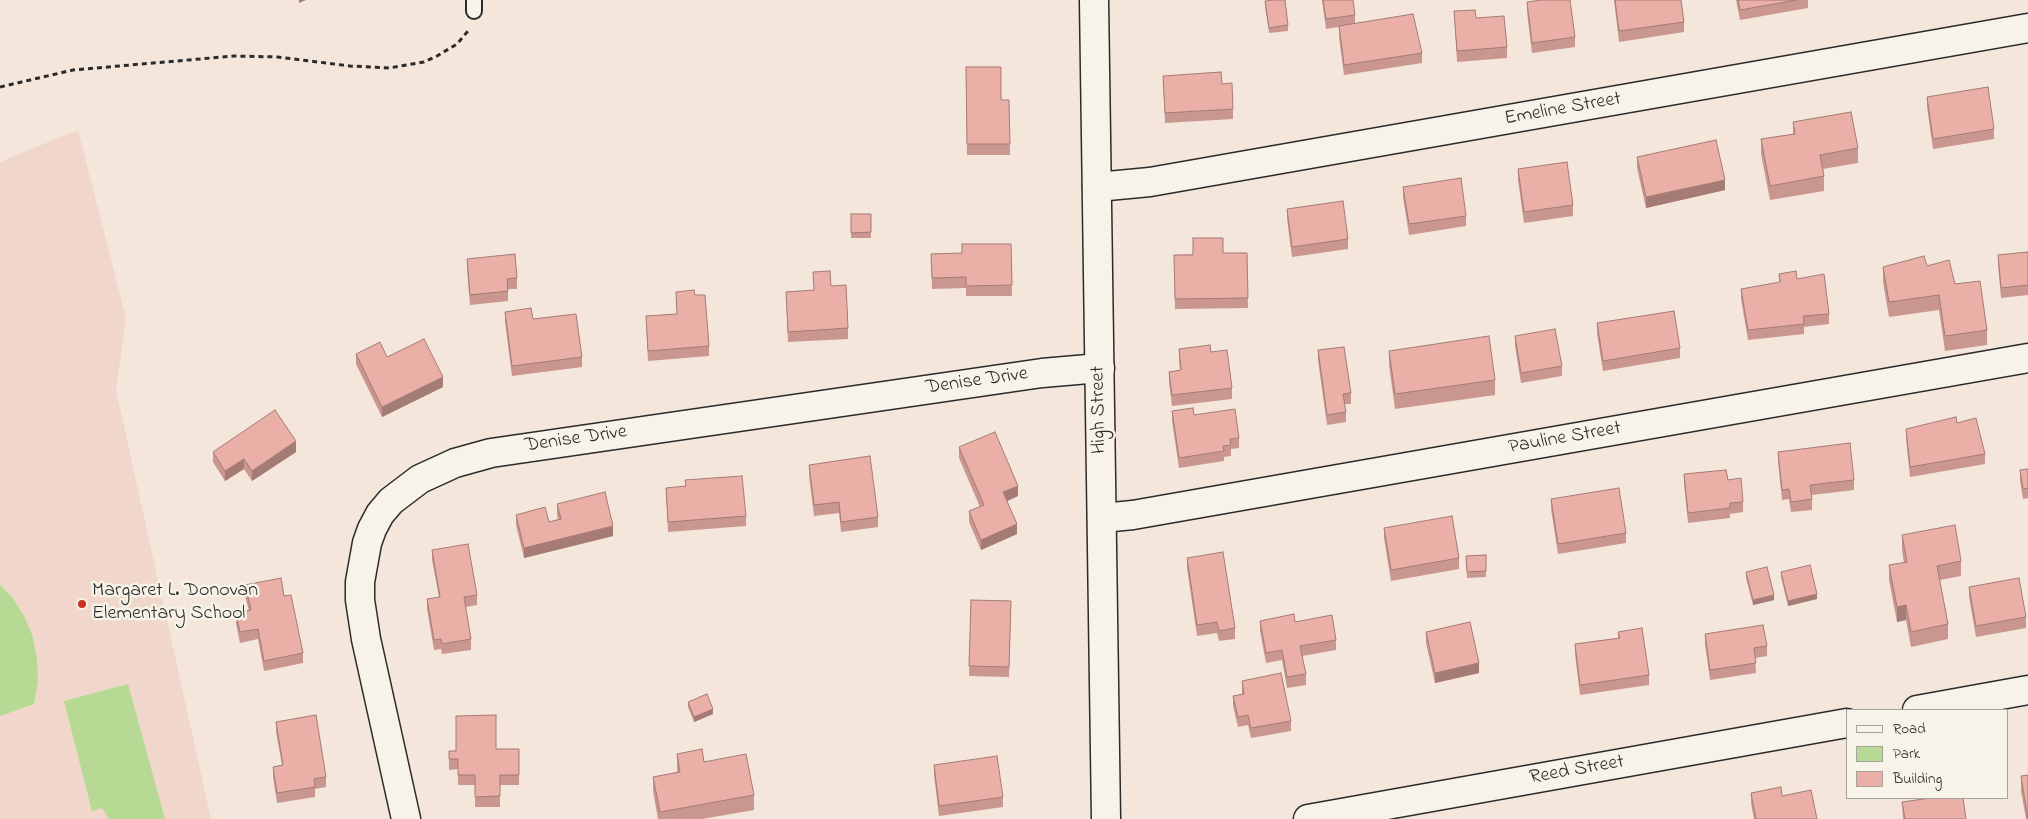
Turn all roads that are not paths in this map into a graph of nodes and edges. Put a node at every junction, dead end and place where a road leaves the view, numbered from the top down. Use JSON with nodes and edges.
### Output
{"nodes":[{"id":1,"x":1094,"y":0,"type":"edge"},
{"id":2,"x":2028,"y":28,"type":"edge"},
{"id":3,"x":1097,"y":188,"type":"junction"},
{"id":4,"x":2028,"y":358,"type":"edge"},
{"id":5,"x":1100,"y":368,"type":"junction"},
{"id":6,"x":1102,"y":518,"type":"junction"},
{"id":7,"x":2028,"y":690,"type":"edge"},
{"id":8,"x":1923,"y":709,"type":"edge"},
{"id":9,"x":1846,"y":723,"type":"edge"},
{"id":10,"x":406,"y":819,"type":"edge"},
{"id":11,"x":1106,"y":819,"type":"edge"},
{"id":12,"x":1308,"y":819,"type":"edge"}],
"edges":[{"from":1,"to":3,"type":"street","name":"High Street"},
{"from":2,"to":3,"type":"street","name":"Emeline Street"},
{"from":3,"to":5,"type":"street","name":"High Street"},
{"from":4,"to":6,"type":"street","name":"Pauline Street"},
{"from":5,"to":6,"type":"street","name":"High Street"},
{"from":5,"to":10,"type":"street","name":"Denise Drive"},
{"from":6,"to":11,"type":"street","name":"High Street"},
{"from":7,"to":8,"type":"street"},
{"from":9,"to":12,"type":"street","name":"Reed Street"}]}
